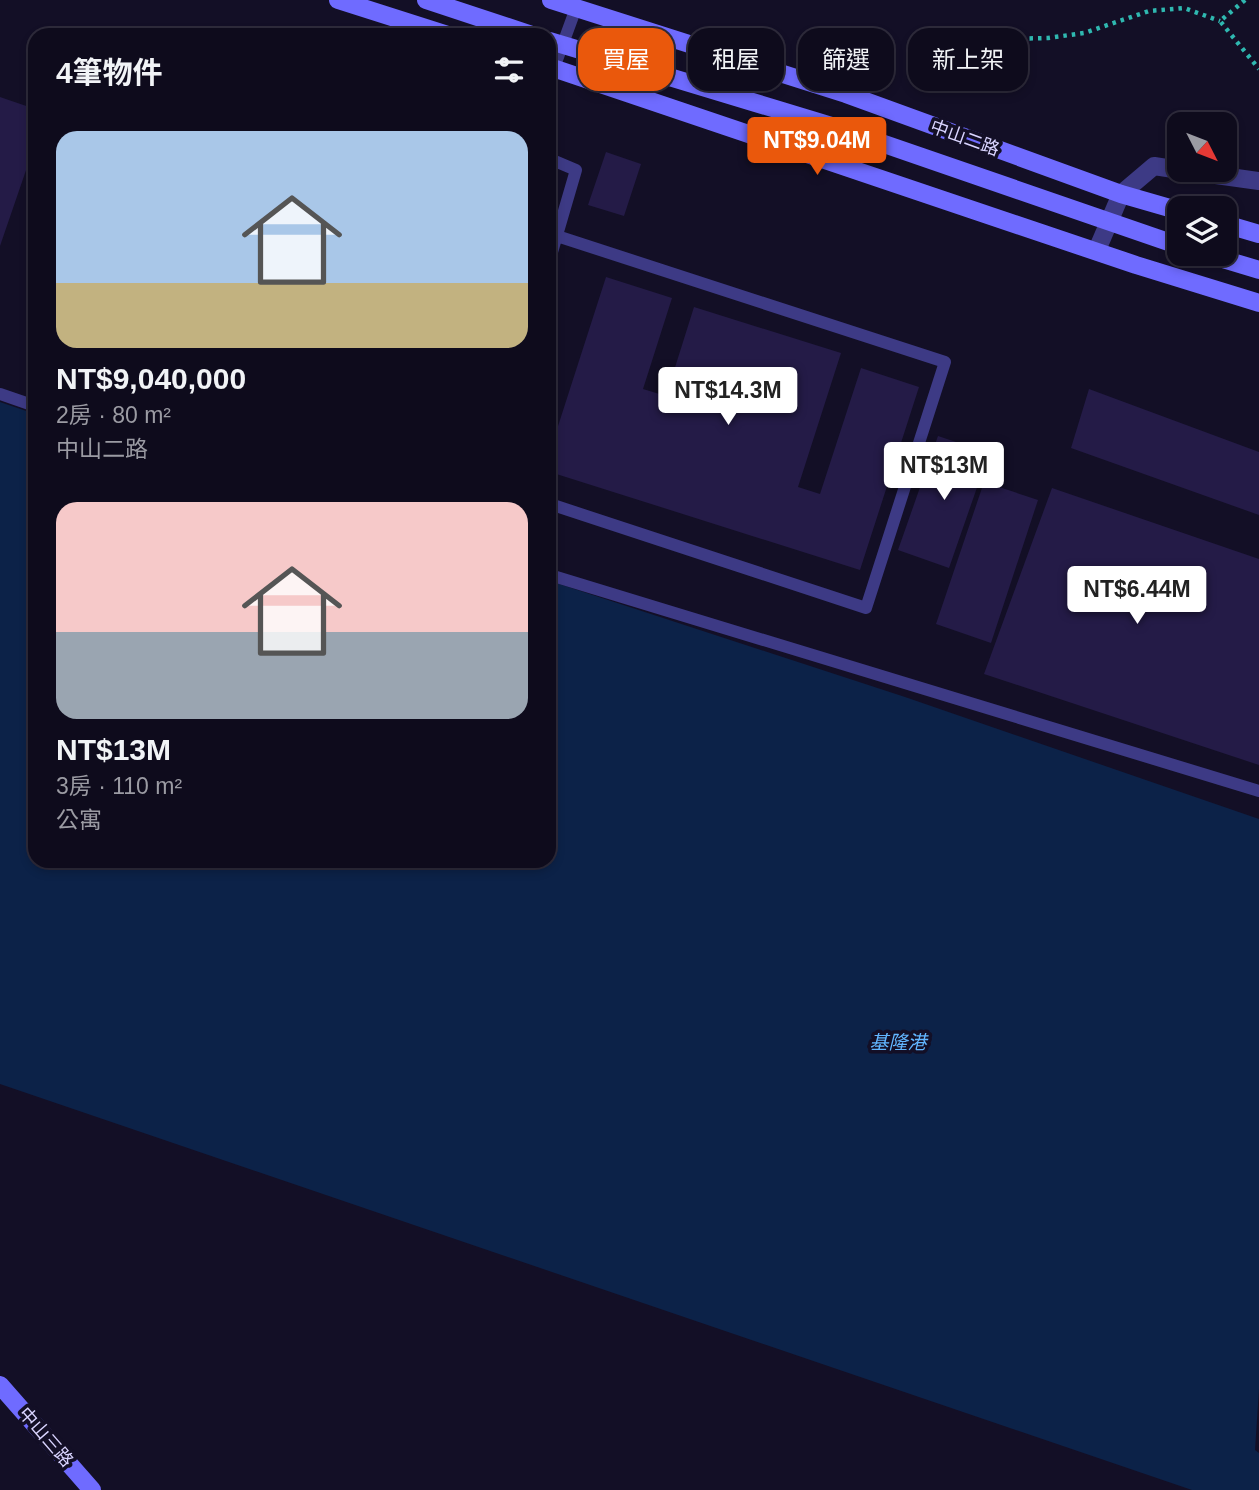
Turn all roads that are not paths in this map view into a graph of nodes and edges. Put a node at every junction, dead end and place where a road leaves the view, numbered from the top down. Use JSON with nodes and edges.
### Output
{"nodes":[{"id":1,"x":338,"y":0,"type":"edge"},
{"id":2,"x":426,"y":0,"type":"edge"},
{"id":3,"x":551,"y":0,"type":"edge"},
{"id":4,"x":576,"y":8,"type":"junction"},
{"id":5,"x":426,"y":28,"type":"edge"},
{"id":6,"x":511,"y":28,"type":"edge"},
{"id":7,"x":556,"y":43,"type":"edge"},
{"id":8,"x":556,"y":73,"type":"edge"},
{"id":9,"x":556,"y":162,"type":"edge"},
{"id":10,"x":1167,"y":168,"type":"edge"},
{"id":11,"x":1237,"y":178,"type":"edge"},
{"id":12,"x":1259,"y":181,"type":"edge"},
{"id":13,"x":1121,"y":194,"type":"junction"},
{"id":14,"x":1167,"y":207,"type":"edge"},
{"id":15,"x":1108,"y":222,"type":"junction"},
{"id":16,"x":1237,"y":228,"type":"edge"},
{"id":17,"x":1259,"y":234,"type":"edge"},
{"id":18,"x":557,"y":236,"type":"junction"},
{"id":19,"x":556,"y":239,"type":"edge"},
{"id":20,"x":1167,"y":242,"type":"edge"},
{"id":21,"x":1097,"y":250,"type":"junction"},
{"id":22,"x":1237,"y":263,"type":"edge"},
{"id":23,"x":1259,"y":270,"type":"edge"},
{"id":24,"x":1259,"y":303,"type":"edge"},
{"id":25,"x":0,"y":394,"type":"edge"},
{"id":26,"x":28,"y":404,"type":"edge"},
{"id":27,"x":556,"y":506,"type":"edge"},
{"id":28,"x":556,"y":577,"type":"edge"},
{"id":29,"x":1259,"y":791,"type":"edge"},
{"id":30,"x":0,"y":1385,"type":"edge"},
{"id":31,"x":92,"y":1490,"type":"edge"}],
"edges":[{"from":1,"to":5,"type":"street"},
{"from":2,"to":6,"type":"street"},
{"from":3,"to":4,"type":"street","name":"中山二路"},
{"from":4,"to":7,"type":"lane"},
{"from":4,"to":13,"type":"street","name":"中山二路"},
{"from":7,"to":15,"type":"street","name":"中山二路"},
{"from":8,"to":21,"type":"street"},
{"from":9,"to":18,"type":"lane"},
{"from":10,"to":13,"type":"street"},
{"from":11,"to":12,"type":"street"},
{"from":13,"to":14,"type":"street","name":"中山二路"},
{"from":13,"to":15,"type":"street"},
{"from":15,"to":20,"type":"street","name":"中山二路"},
{"from":15,"to":21,"type":"street"},
{"from":16,"to":17,"type":"street"},
{"from":18,"to":19,"type":"lane"},
{"from":18,"to":27,"type":"lane"},
{"from":21,"to":24,"type":"street"},
{"from":22,"to":23,"type":"street"},
{"from":25,"to":26,"type":"lane"},
{"from":28,"to":29,"type":"lane"},
{"from":30,"to":31,"type":"street","name":"中山三路"}]}
